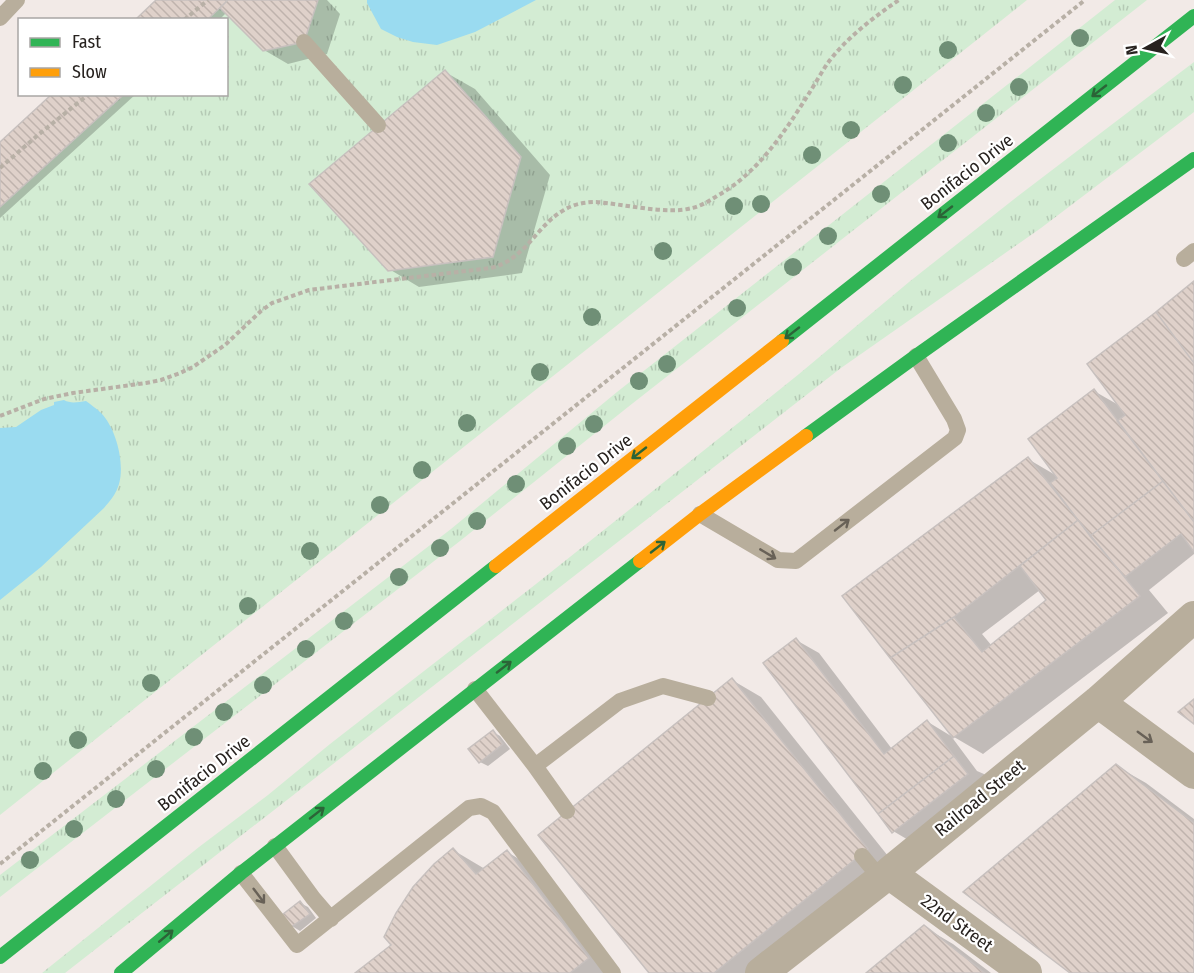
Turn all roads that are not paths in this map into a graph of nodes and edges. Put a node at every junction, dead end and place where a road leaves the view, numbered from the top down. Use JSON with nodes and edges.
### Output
{"nodes":[{"id":1,"x":17,"y":0,"type":"edge"},
{"id":2,"x":1194,"y":16,"type":"edge"},
{"id":3,"x":0,"y":18,"type":"edge"},
{"id":4,"x":304,"y":42,"type":"dead end"},
{"id":5,"x":378,"y":125,"type":"dead end"},
{"id":6,"x":1194,"y":159,"type":"edge"},
{"id":7,"x":916,"y":356,"type":"junction"},
{"id":8,"x":700,"y":514,"type":"junction"},
{"id":9,"x":1194,"y":617,"type":"edge"},
{"id":10,"x":475,"y":689,"type":"junction"},
{"id":11,"x":708,"y":698,"type":"dead end"},
{"id":12,"x":1098,"y":702,"type":"junction"},
{"id":13,"x":536,"y":766,"type":"junction"},
{"id":14,"x":1194,"y":773,"type":"edge"},
{"id":15,"x":567,"y":811,"type":"dead end"},
{"id":16,"x":275,"y":846,"type":"junction"},
{"id":17,"x":877,"y":869,"type":"junction"},
{"id":18,"x":241,"y":873,"type":"junction"},
{"id":19,"x":331,"y":919,"type":"junction"},
{"id":20,"x":0,"y":957,"type":"edge"},
{"id":21,"x":121,"y":973,"type":"edge"},
{"id":22,"x":613,"y":973,"type":"edge"},
{"id":23,"x":761,"y":973,"type":"edge"},
{"id":24,"x":1026,"y":973,"type":"edge"}],
"edges":[{"from":1,"to":3,"type":"lane"},
{"from":2,"to":20,"type":"highway","name":"Bonifacio Drive","one_way":true},
{"from":4,"to":5,"type":"lane"},
{"from":6,"to":7,"type":"highway"},
{"from":7,"to":8,"type":"highway"},
{"from":8,"to":7,"type":"lane","one_way":true},
{"from":10,"to":8,"type":"highway","one_way":true},
{"from":9,"to":12,"type":"street","name":"Railroad Street"},
{"from":10,"to":13,"type":"lane"},
{"from":16,"to":10,"type":"highway","one_way":true},
{"from":11,"to":13,"type":"lane"},
{"from":12,"to":14,"type":"street","one_way":true},
{"from":12,"to":17,"type":"street","name":"Railroad Street"},
{"from":13,"to":15,"type":"lane"},
{"from":16,"to":18,"type":"highway"},
{"from":16,"to":19,"type":"lane"},
{"from":17,"to":23,"type":"street","name":"Railroad Street"},
{"from":17,"to":24,"type":"street","name":"22nd Street"},
{"from":18,"to":19,"type":"lane","one_way":true},
{"from":21,"to":18,"type":"highway","one_way":true},
{"from":19,"to":22,"type":"lane"}]}
